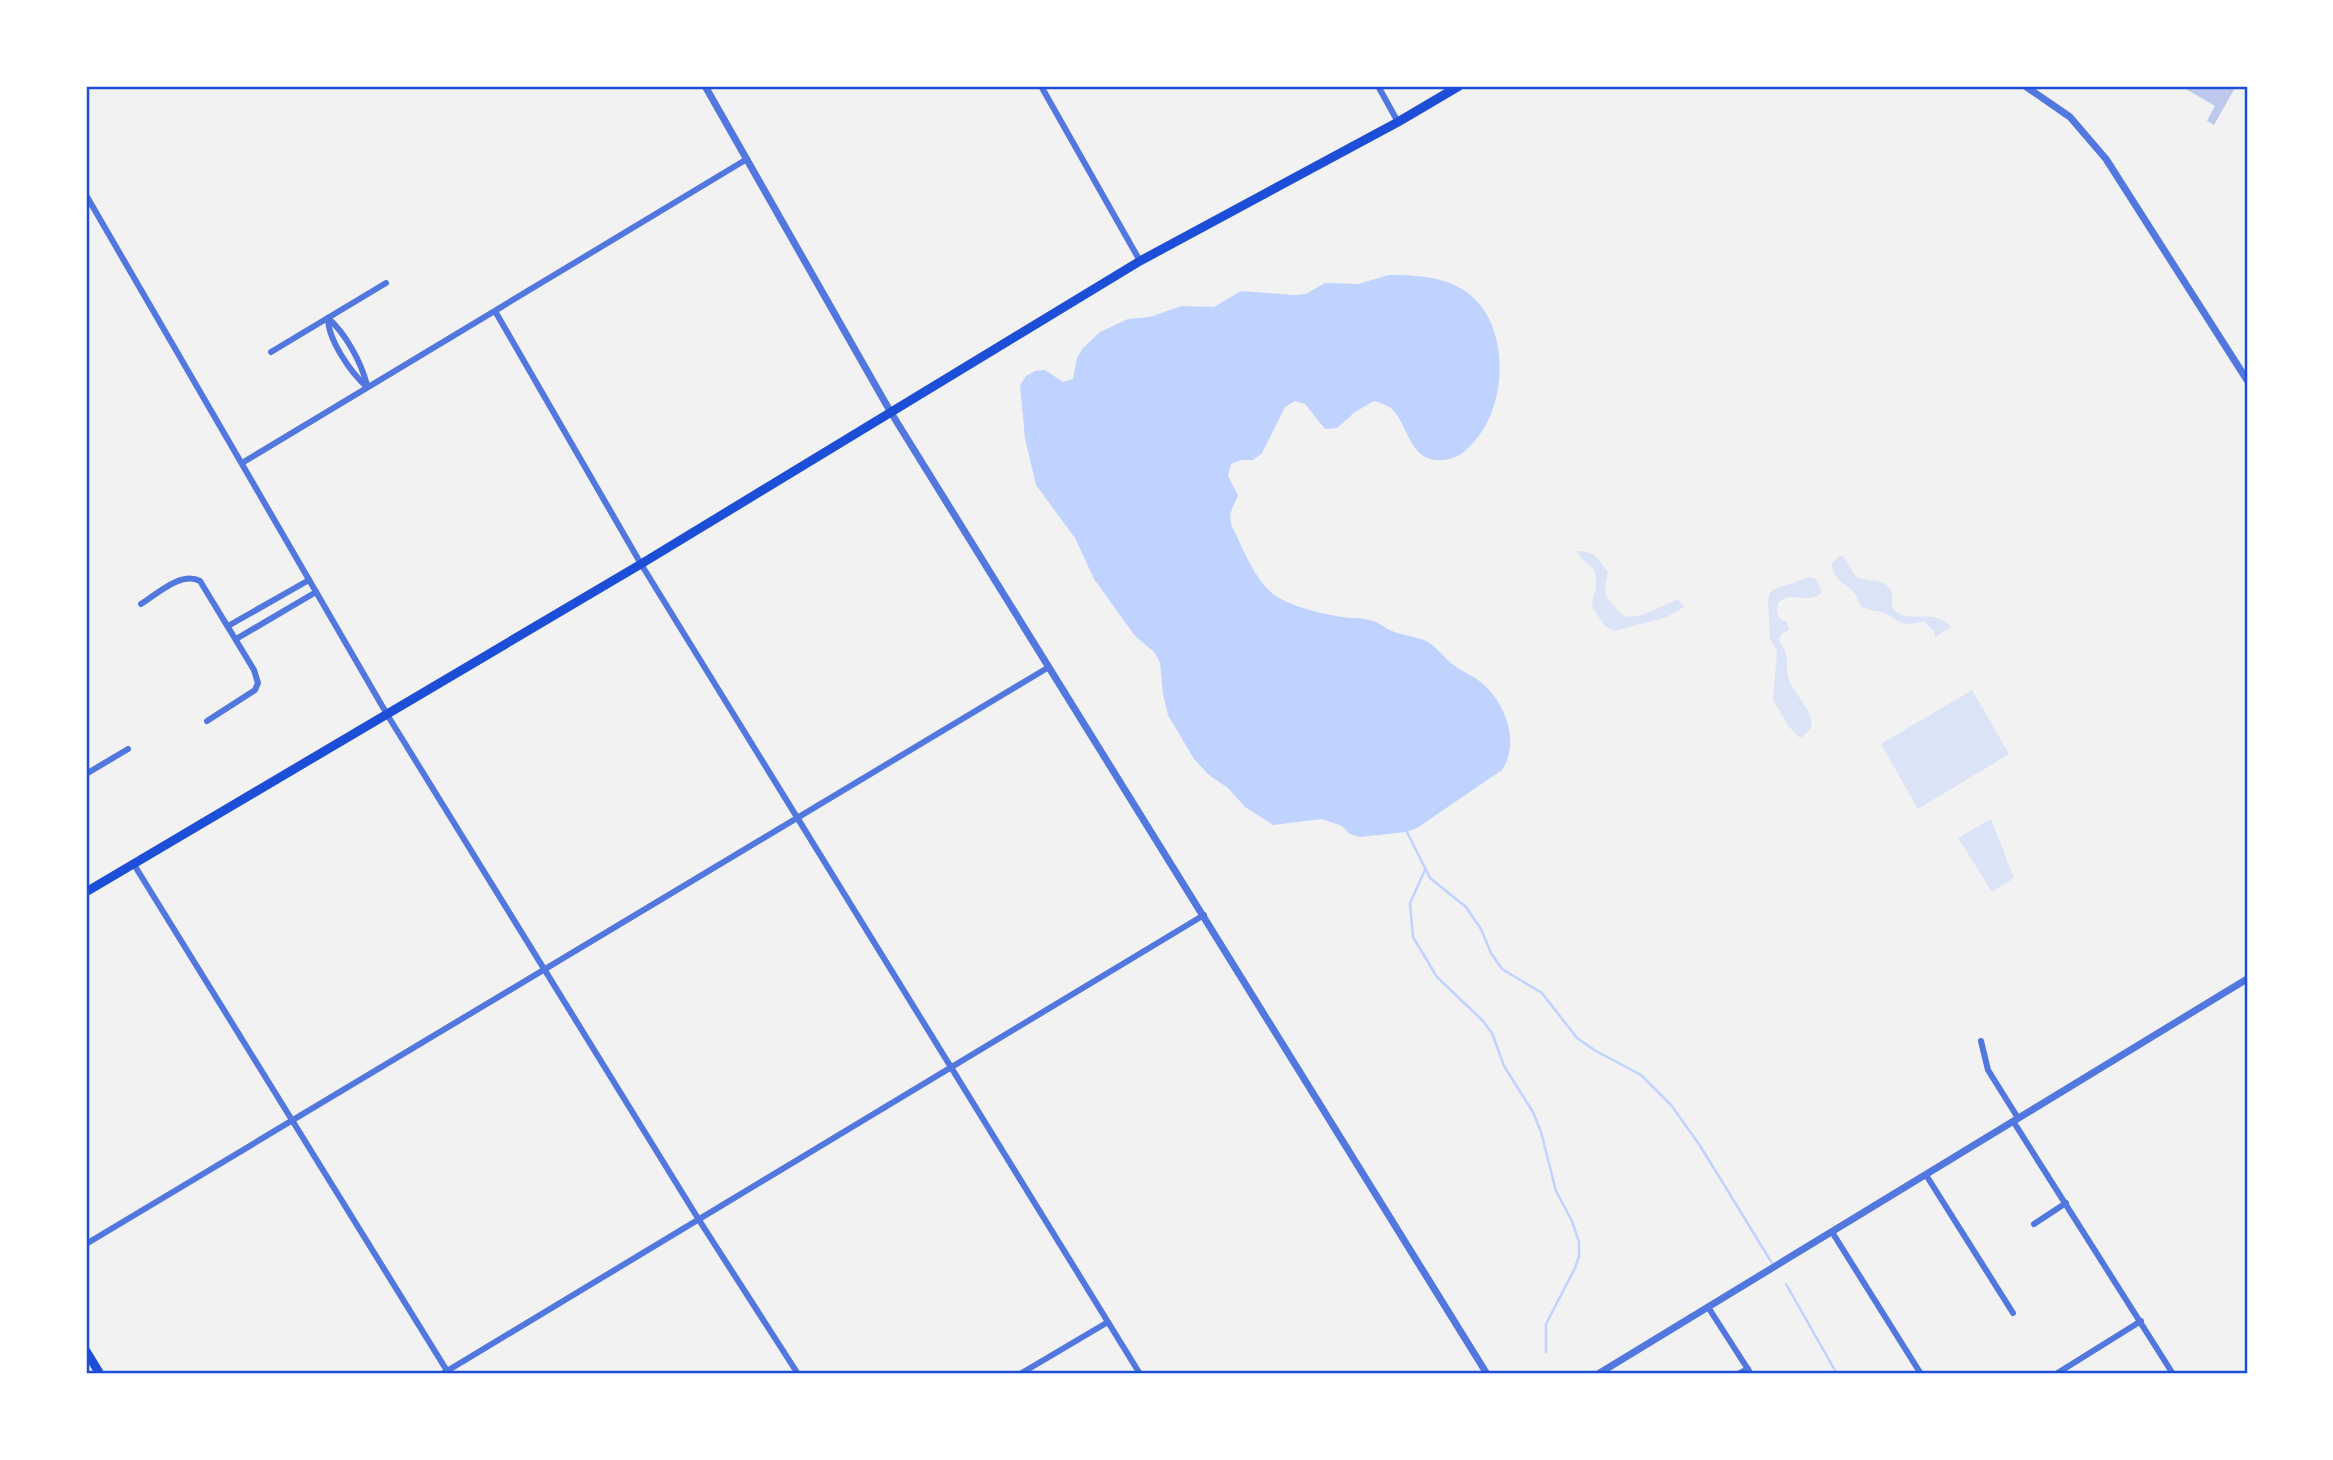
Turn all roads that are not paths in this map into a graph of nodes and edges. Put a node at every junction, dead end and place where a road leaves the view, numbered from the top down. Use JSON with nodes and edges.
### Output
{"nodes":[{"id":1,"x":705,"y":86,"type":"edge"},
{"id":2,"x":1041,"y":86,"type":"edge"},
{"id":3,"x":1378,"y":86,"type":"edge"},
{"id":4,"x":1459,"y":86,"type":"edge"},
{"id":5,"x":2025,"y":86,"type":"edge"},
{"id":6,"x":1398,"y":122,"type":"junction"},
{"id":7,"x":747,"y":159,"type":"junction"},
{"id":8,"x":86,"y":195,"type":"edge"},
{"id":9,"x":1140,"y":261,"type":"junction"},
{"id":10,"x":386,"y":284,"type":"dead end"},
{"id":11,"x":495,"y":311,"type":"junction"},
{"id":12,"x":328,"y":318,"type":"junction"},
{"id":13,"x":271,"y":352,"type":"dead end"},
{"id":14,"x":2247,"y":380,"type":"edge"},
{"id":15,"x":367,"y":387,"type":"junction"},
{"id":16,"x":890,"y":411,"type":"junction"},
{"id":17,"x":242,"y":463,"type":"junction"},
{"id":18,"x":641,"y":564,"type":"junction"},
{"id":19,"x":309,"y":580,"type":"junction"},
{"id":20,"x":316,"y":592,"type":"junction"},
{"id":21,"x":141,"y":604,"type":"dead end"},
{"id":22,"x":228,"y":626,"type":"junction"},
{"id":23,"x":236,"y":639,"type":"junction"},
{"id":24,"x":1049,"y":667,"type":"junction"},
{"id":25,"x":388,"y":716,"type":"junction"},
{"id":26,"x":207,"y":721,"type":"dead end"},
{"id":27,"x":128,"y":749,"type":"dead end"},
{"id":28,"x":86,"y":774,"type":"edge"},
{"id":29,"x":797,"y":818,"type":"junction"},
{"id":30,"x":134,"y":863,"type":"junction"},
{"id":31,"x":86,"y":892,"type":"edge"},
{"id":32,"x":1204,"y":915,"type":"junction"},
{"id":33,"x":543,"y":968,"type":"junction"},
{"id":34,"x":2247,"y":979,"type":"edge"},
{"id":35,"x":1981,"y":1041,"type":"dead end"},
{"id":36,"x":951,"y":1067,"type":"junction"},
{"id":37,"x":292,"y":1119,"type":"junction"},
{"id":38,"x":2015,"y":1120,"type":"junction"},
{"id":39,"x":1926,"y":1175,"type":"junction"},
{"id":40,"x":2066,"y":1203,"type":"junction"},
{"id":41,"x":699,"y":1220,"type":"junction"},
{"id":42,"x":2034,"y":1224,"type":"dead end"},
{"id":43,"x":1832,"y":1232,"type":"junction"},
{"id":44,"x":86,"y":1244,"type":"edge"},
{"id":45,"x":1708,"y":1307,"type":"junction"},
{"id":46,"x":2014,"y":1313,"type":"dead end"},
{"id":47,"x":2141,"y":1321,"type":"junction"},
{"id":48,"x":1108,"y":1322,"type":"junction"},
{"id":49,"x":86,"y":1351,"type":"edge"},
{"id":50,"x":1749,"y":1371,"type":"edge"},
{"id":51,"x":446,"y":1373,"type":"edge"},
{"id":52,"x":100,"y":1374,"type":"edge"},
{"id":53,"x":798,"y":1374,"type":"edge"},
{"id":54,"x":1020,"y":1374,"type":"edge"},
{"id":55,"x":1140,"y":1374,"type":"edge"},
{"id":56,"x":1487,"y":1374,"type":"edge"},
{"id":57,"x":1598,"y":1374,"type":"edge"},
{"id":58,"x":1738,"y":1374,"type":"edge"},
{"id":59,"x":1921,"y":1374,"type":"edge"},
{"id":60,"x":2056,"y":1374,"type":"edge"},
{"id":61,"x":2173,"y":1374,"type":"edge"}],
"edges":[{"from":1,"to":7,"type":"street"},
{"from":2,"to":9,"type":"street"},
{"from":3,"to":6,"type":"street"},
{"from":4,"to":6,"type":"main road"},
{"from":5,"to":14,"type":"street"},
{"from":6,"to":9,"type":"main road"},
{"from":7,"to":11,"type":"street"},
{"from":7,"to":16,"type":"street"},
{"from":8,"to":17,"type":"street"},
{"from":9,"to":16,"type":"main road"},
{"from":10,"to":12,"type":"street"},
{"from":11,"to":15,"type":"street"},
{"from":11,"to":18,"type":"street"},
{"from":12,"to":13,"type":"street"},
{"from":12,"to":15,"type":"street"},
{"from":15,"to":17,"type":"street"},
{"from":16,"to":18,"type":"main road"},
{"from":16,"to":24,"type":"street"},
{"from":17,"to":19,"type":"street"},
{"from":18,"to":25,"type":"main road"},
{"from":18,"to":29,"type":"street"},
{"from":19,"to":20,"type":"street"},
{"from":19,"to":22,"type":"street"},
{"from":20,"to":23,"type":"street"},
{"from":20,"to":25,"type":"street"},
{"from":21,"to":22,"type":"street"},
{"from":22,"to":23,"type":"street"},
{"from":23,"to":26,"type":"street"},
{"from":24,"to":29,"type":"street"},
{"from":24,"to":32,"type":"street"},
{"from":25,"to":30,"type":"main road"},
{"from":25,"to":33,"type":"street"},
{"from":27,"to":28,"type":"street"},
{"from":29,"to":33,"type":"street"},
{"from":29,"to":36,"type":"street"},
{"from":30,"to":31,"type":"main road"},
{"from":30,"to":37,"type":"street"},
{"from":32,"to":36,"type":"street"},
{"from":32,"to":56,"type":"street"},
{"from":33,"to":37,"type":"street"},
{"from":33,"to":41,"type":"street"},
{"from":34,"to":38,"type":"street"},
{"from":35,"to":38,"type":"street"},
{"from":36,"to":41,"type":"street"},
{"from":36,"to":48,"type":"street"},
{"from":37,"to":44,"type":"street"},
{"from":37,"to":51,"type":"street"},
{"from":38,"to":39,"type":"street"},
{"from":38,"to":40,"type":"street"},
{"from":39,"to":43,"type":"street"},
{"from":39,"to":46,"type":"street"},
{"from":40,"to":42,"type":"street"},
{"from":40,"to":47,"type":"street"},
{"from":41,"to":51,"type":"street"},
{"from":41,"to":53,"type":"street"},
{"from":43,"to":45,"type":"street"},
{"from":43,"to":59,"type":"street"},
{"from":45,"to":50,"type":"street"},
{"from":45,"to":57,"type":"street"},
{"from":47,"to":60,"type":"street"},
{"from":47,"to":61,"type":"street"},
{"from":48,"to":54,"type":"street"},
{"from":48,"to":55,"type":"street"},
{"from":49,"to":52,"type":"main road"},
{"from":50,"to":58,"type":"street"}]}
